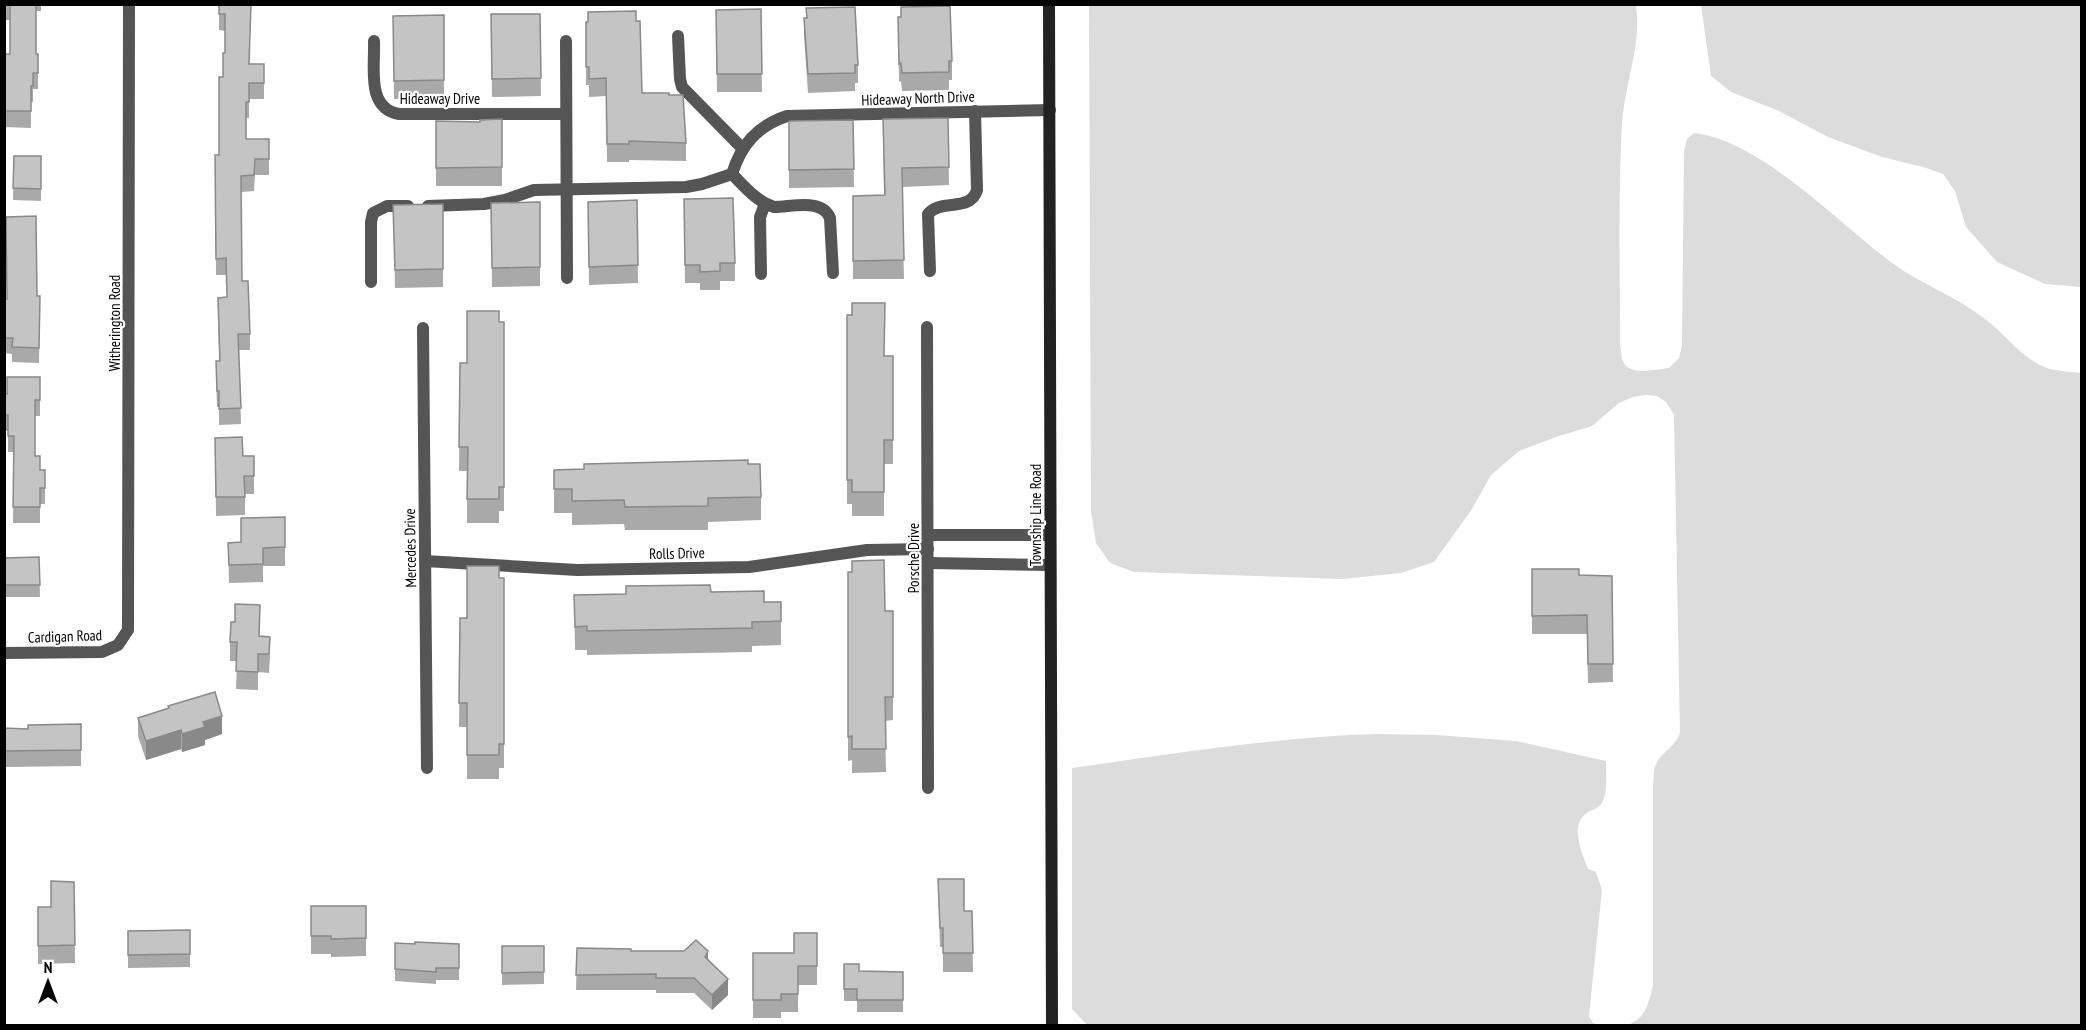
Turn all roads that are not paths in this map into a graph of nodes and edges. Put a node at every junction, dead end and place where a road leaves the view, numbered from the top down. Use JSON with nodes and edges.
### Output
{"nodes":[{"id":1,"x":129,"y":4,"type":"edge"},
{"id":2,"x":1049,"y":4,"type":"edge"},
{"id":3,"x":678,"y":36,"type":"dead end"},
{"id":4,"x":374,"y":41,"type":"dead end"},
{"id":5,"x":566,"y":41,"type":"dead end"},
{"id":6,"x":1050,"y":110,"type":"junction"},
{"id":7,"x":975,"y":111,"type":"junction"},
{"id":8,"x":567,"y":114,"type":"junction"},
{"id":9,"x":741,"y":148,"type":"junction"},
{"id":10,"x":732,"y":174,"type":"junction"},
{"id":11,"x":567,"y":190,"type":"junction"},
{"id":12,"x":765,"y":204,"type":"junction"},
{"id":13,"x":930,"y":271,"type":"dead end"},
{"id":14,"x":833,"y":273,"type":"dead end"},
{"id":15,"x":761,"y":274,"type":"dead end"},
{"id":16,"x":567,"y":278,"type":"dead end"},
{"id":17,"x":371,"y":282,"type":"dead end"},
{"id":18,"x":927,"y":327,"type":"dead end"},
{"id":19,"x":423,"y":328,"type":"dead end"},
{"id":20,"x":928,"y":535,"type":"junction"},
{"id":21,"x":1049,"y":535,"type":"junction"},
{"id":22,"x":928,"y":549,"type":"junction"},
{"id":23,"x":425,"y":561,"type":"junction"},
{"id":24,"x":928,"y":563,"type":"junction"},
{"id":25,"x":1049,"y":565,"type":"junction"},
{"id":26,"x":123,"y":640,"type":"joint"},
{"id":27,"x":4,"y":653,"type":"edge"},
{"id":28,"x":427,"y":768,"type":"dead end"},
{"id":29,"x":928,"y":788,"type":"dead end"},
{"id":30,"x":1052,"y":1026,"type":"edge"}],
"edges":[{"from":1,"to":26,"type":"street","name":"Witherington Road"},
{"from":2,"to":6,"type":"main road","name":"Township Line Road"},
{"from":3,"to":9,"type":"street"},
{"from":4,"to":8,"type":"street","name":"Hideaway Drive"},
{"from":5,"to":8,"type":"street"},
{"from":6,"to":7,"type":"street","name":"Hideaway North Drive"},
{"from":6,"to":21,"type":"main road","name":"Township Line Road"},
{"from":7,"to":9,"type":"street","name":"Hideaway North Drive"},
{"from":7,"to":13,"type":"street"},
{"from":8,"to":11,"type":"street"},
{"from":9,"to":10,"type":"street"},
{"from":10,"to":11,"type":"street"},
{"from":10,"to":12,"type":"street"},
{"from":11,"to":16,"type":"street"},
{"from":11,"to":17,"type":"street"},
{"from":12,"to":14,"type":"street"},
{"from":12,"to":15,"type":"street"},
{"from":18,"to":20,"type":"street","name":"Porsche Drive"},
{"from":19,"to":23,"type":"street","name":"Mercedes Drive"},
{"from":20,"to":21,"type":"street"},
{"from":20,"to":22,"type":"street","name":"Porsche Drive"},
{"from":21,"to":25,"type":"main road","name":"Township Line Road"},
{"from":22,"to":23,"type":"street","name":"Rolls Drive"},
{"from":22,"to":24,"type":"street","name":"Porsche Drive"},
{"from":23,"to":28,"type":"street","name":"Mercedes Drive"},
{"from":24,"to":25,"type":"street"},
{"from":24,"to":29,"type":"street","name":"Porsche Drive"},
{"from":25,"to":30,"type":"main road","name":"Township Line Road"},
{"from":26,"to":27,"type":"street","name":"Cardigan Road"}]}
